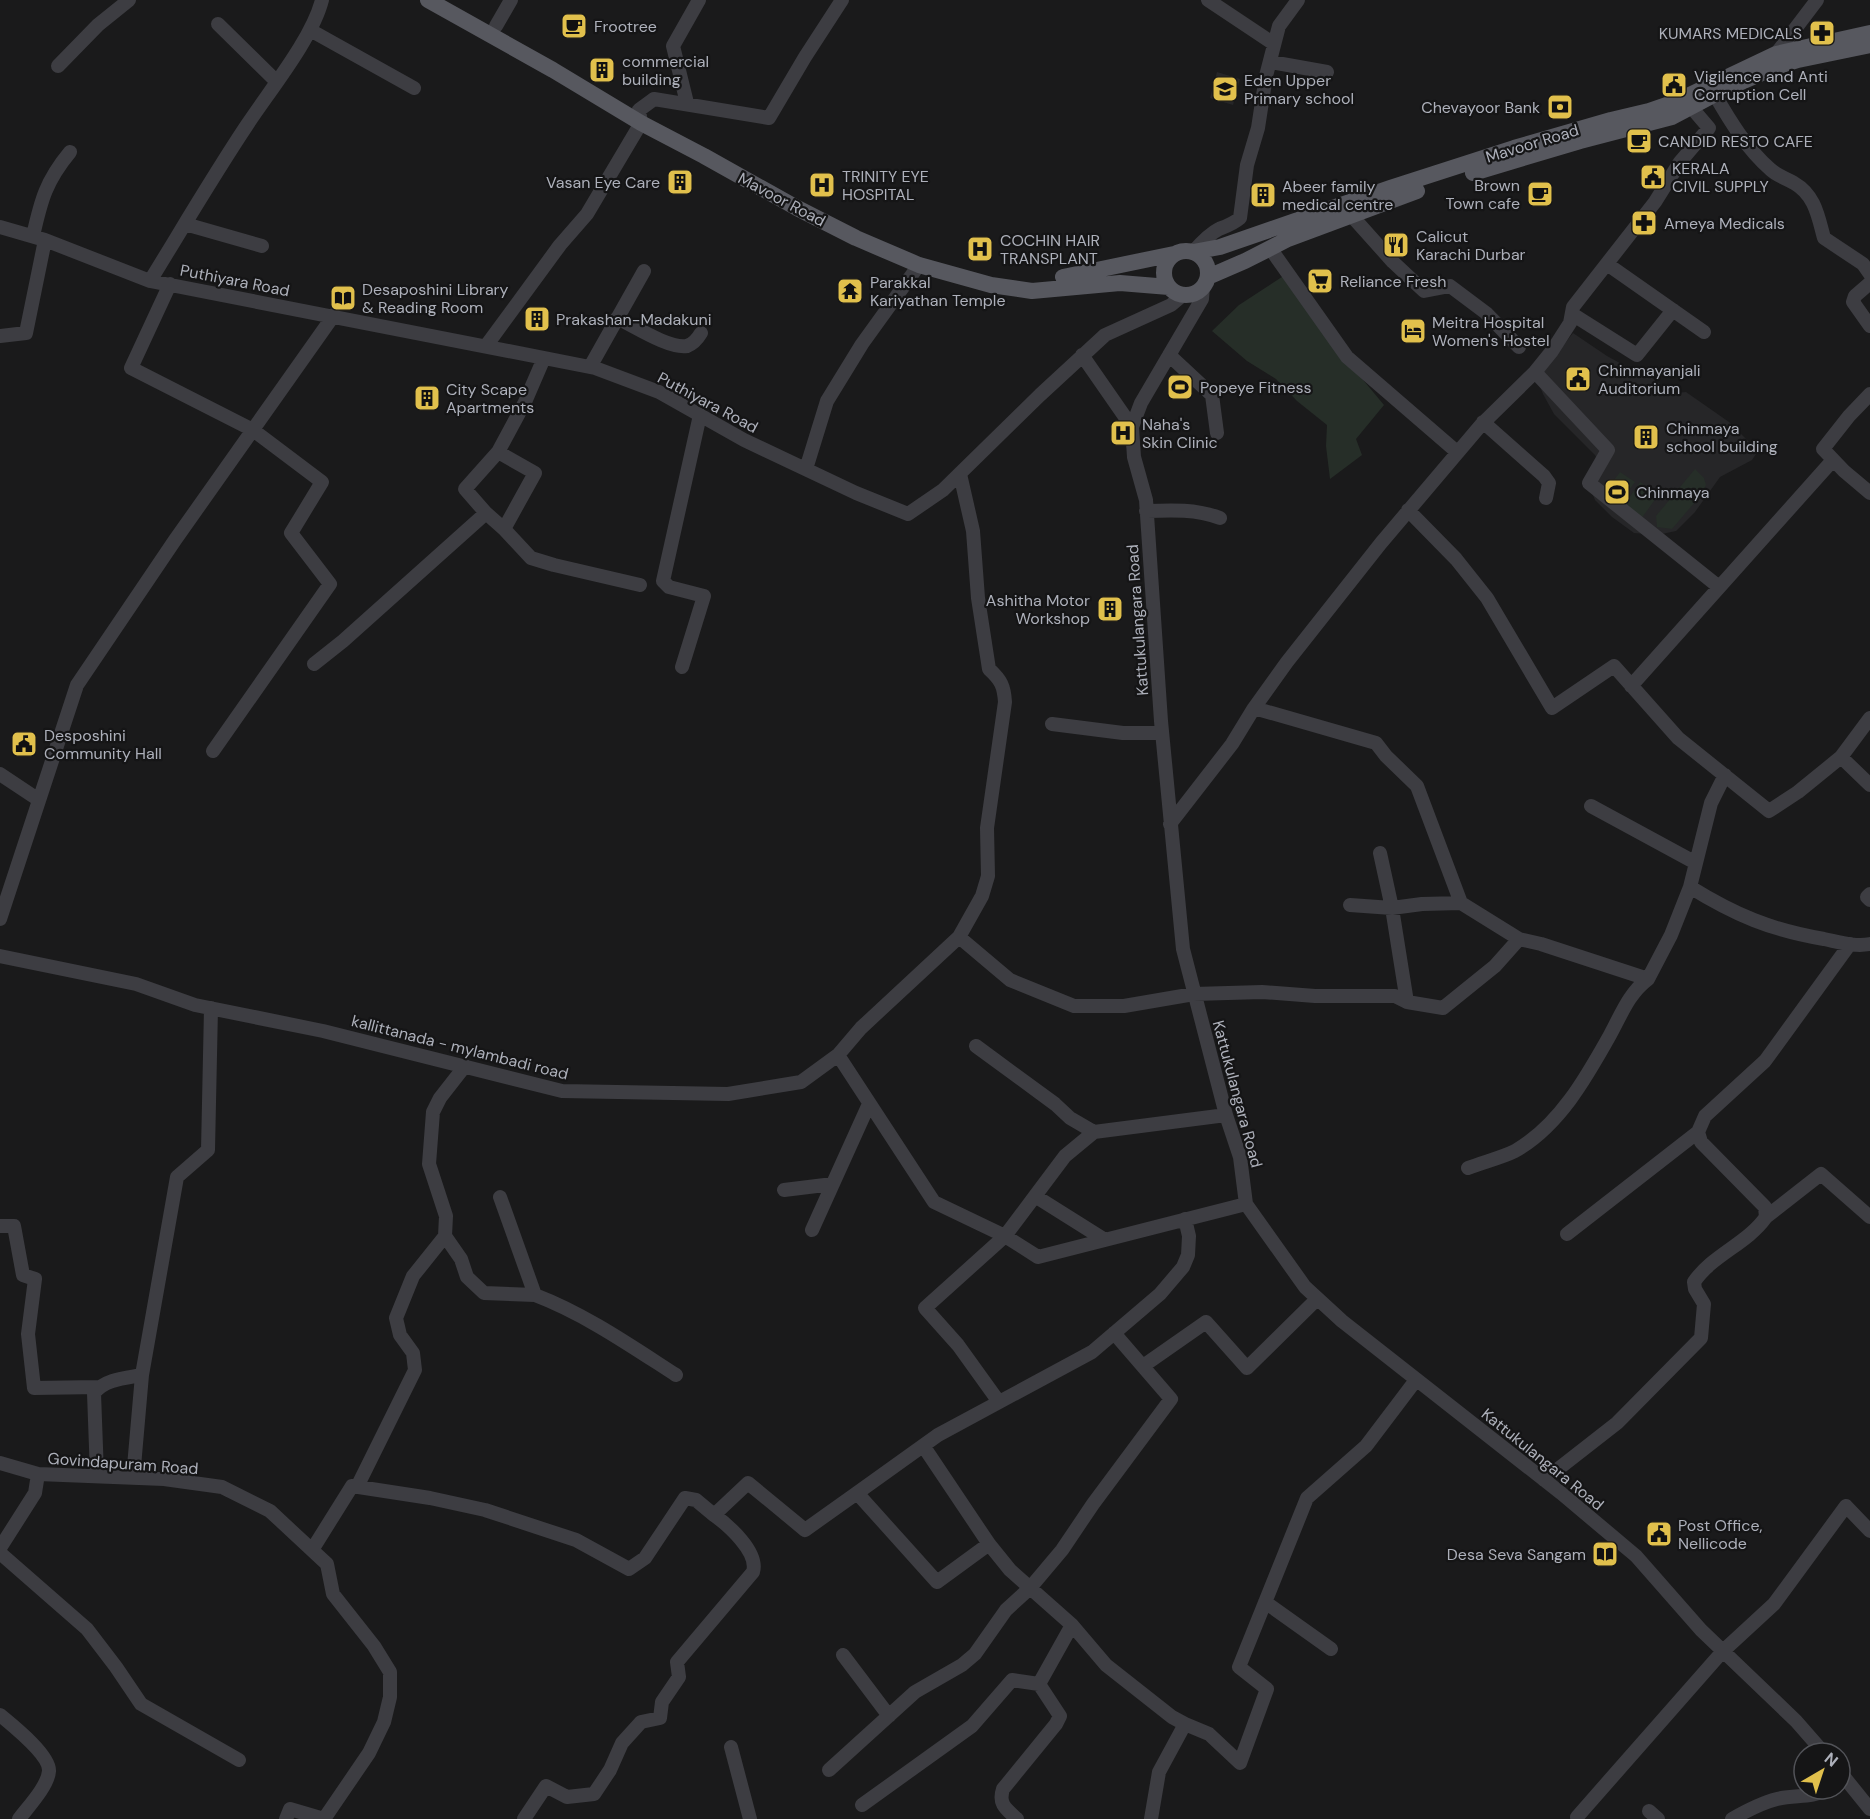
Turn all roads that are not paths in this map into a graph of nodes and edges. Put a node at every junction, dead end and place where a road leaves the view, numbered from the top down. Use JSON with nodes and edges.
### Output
{"nodes":[{"id":1,"x":129,"y":0,"type":"edge"},
{"id":2,"x":322,"y":0,"type":"edge"},
{"id":3,"x":428,"y":0,"type":"edge"},
{"id":4,"x":449,"y":0,"type":"edge"},
{"id":5,"x":512,"y":0,"type":"edge"},
{"id":6,"x":699,"y":0,"type":"edge"},
{"id":7,"x":842,"y":0,"type":"edge"},
{"id":8,"x":1208,"y":0,"type":"edge"},
{"id":9,"x":1298,"y":0,"type":"edge"},
{"id":10,"x":1817,"y":0,"type":"edge"},
{"id":11,"x":218,"y":24,"type":"dead end"},
{"id":12,"x":496,"y":26,"type":"junction"},
{"id":13,"x":310,"y":30,"type":"junction"},
{"id":14,"x":1870,"y":33,"type":"edge"},
{"id":15,"x":1274,"y":44,"type":"junction"},
{"id":16,"x":1870,"y":45,"type":"edge"},
{"id":17,"x":1778,"y":60,"type":"junction"},
{"id":18,"x":1270,"y":62,"type":"junction"},
{"id":19,"x":58,"y":66,"type":"dead end"},
{"id":20,"x":1328,"y":72,"type":"dead end"},
{"id":21,"x":276,"y":81,"type":"junction"},
{"id":22,"x":414,"y":88,"type":"dead end"},
{"id":23,"x":1715,"y":95,"type":"junction"},
{"id":24,"x":687,"y":103,"type":"junction"},
{"id":25,"x":1691,"y":107,"type":"junction"},
{"id":26,"x":640,"y":116,"type":"junction"},
{"id":27,"x":70,"y":152,"type":"dead end"},
{"id":28,"x":1351,"y":215,"type":"junction"},
{"id":29,"x":185,"y":224,"type":"junction"},
{"id":30,"x":0,"y":227,"type":"edge"},
{"id":31,"x":39,"y":238,"type":"junction"},
{"id":32,"x":262,"y":246,"type":"dead end"},
{"id":33,"x":1270,"y":248,"type":"junction"},
{"id":34,"x":1193,"y":252,"type":"junction"},
{"id":35,"x":1174,"y":254,"type":"junction"},
{"id":36,"x":1607,"y":264,"type":"junction"},
{"id":37,"x":919,"y":265,"type":"junction"},
{"id":38,"x":644,"y":271,"type":"dead end"},
{"id":39,"x":1870,"y":274,"type":"edge"},
{"id":40,"x":150,"y":281,"type":"junction"},
{"id":41,"x":1205,"y":282,"type":"junction"},
{"id":42,"x":170,"y":284,"type":"junction"},
{"id":43,"x":1870,"y":284,"type":"edge"},
{"id":44,"x":1177,"y":290,"type":"junction"},
{"id":45,"x":1673,"y":310,"type":"junction"},
{"id":46,"x":1572,"y":314,"type":"junction"},
{"id":47,"x":334,"y":315,"type":"junction"},
{"id":48,"x":617,"y":318,"type":"junction"},
{"id":49,"x":1870,"y":326,"type":"edge"},
{"id":50,"x":1704,"y":332,"type":"dead end"},
{"id":51,"x":702,"y":333,"type":"dead end"},
{"id":52,"x":0,"y":336,"type":"edge"},
{"id":53,"x":486,"y":346,"type":"junction"},
{"id":54,"x":1519,"y":346,"type":"dead end"},
{"id":55,"x":1082,"y":355,"type":"junction"},
{"id":56,"x":1169,"y":355,"type":"junction"},
{"id":57,"x":544,"y":358,"type":"junction"},
{"id":58,"x":590,"y":367,"type":"junction"},
{"id":59,"x":1535,"y":372,"type":"junction"},
{"id":60,"x":1870,"y":394,"type":"edge"},
{"id":61,"x":700,"y":415,"type":"junction"},
{"id":62,"x":1484,"y":422,"type":"junction"},
{"id":63,"x":1132,"y":427,"type":"junction"},
{"id":64,"x":253,"y":430,"type":"junction"},
{"id":65,"x":1218,"y":433,"type":"dead end"},
{"id":66,"x":498,"y":452,"type":"junction"},
{"id":67,"x":1457,"y":452,"type":"junction"},
{"id":68,"x":1833,"y":460,"type":"junction"},
{"id":69,"x":806,"y":469,"type":"junction"},
{"id":70,"x":960,"y":474,"type":"junction"},
{"id":71,"x":1870,"y":494,"type":"edge"},
{"id":72,"x":1546,"y":498,"type":"dead end"},
{"id":73,"x":1408,"y":510,"type":"junction"},
{"id":74,"x":1146,"y":511,"type":"junction"},
{"id":75,"x":486,"y":513,"type":"junction"},
{"id":76,"x":1221,"y":518,"type":"dead end"},
{"id":77,"x":504,"y":529,"type":"junction"},
{"id":78,"x":640,"y":585,"type":"dead end"},
{"id":79,"x":1719,"y":587,"type":"junction"},
{"id":80,"x":314,"y":664,"type":"dead end"},
{"id":81,"x":682,"y":667,"type":"dead end"},
{"id":82,"x":1631,"y":686,"type":"junction"},
{"id":83,"x":1254,"y":708,"type":"junction"},
{"id":84,"x":1870,"y":718,"type":"edge"},
{"id":85,"x":1052,"y":724,"type":"dead end"},
{"id":86,"x":1162,"y":733,"type":"junction"},
{"id":87,"x":213,"y":752,"type":"dead end"},
{"id":88,"x":1841,"y":757,"type":"junction"},
{"id":89,"x":0,"y":774,"type":"edge"},
{"id":90,"x":1725,"y":775,"type":"junction"},
{"id":91,"x":1870,"y":785,"type":"edge"},
{"id":92,"x":39,"y":800,"type":"junction"},
{"id":93,"x":1591,"y":806,"type":"dead end"},
{"id":94,"x":1170,"y":824,"type":"junction"},
{"id":95,"x":1380,"y":853,"type":"dead end"},
{"id":96,"x":1696,"y":863,"type":"junction"},
{"id":97,"x":1690,"y":887,"type":"junction"},
{"id":98,"x":1870,"y":894,"type":"edge"},
{"id":99,"x":1870,"y":900,"type":"edge"},
{"id":100,"x":1461,"y":903,"type":"junction"},
{"id":101,"x":1350,"y":906,"type":"dead end"},
{"id":102,"x":1392,"y":908,"type":"junction"},
{"id":103,"x":0,"y":919,"type":"edge"},
{"id":104,"x":959,"y":937,"type":"junction"},
{"id":105,"x":1519,"y":939,"type":"junction"},
{"id":106,"x":1850,"y":944,"type":"junction"},
{"id":107,"x":1870,"y":944,"type":"edge"},
{"id":108,"x":0,"y":956,"type":"edge"},
{"id":109,"x":1648,"y":979,"type":"junction"},
{"id":110,"x":1194,"y":994,"type":"junction"},
{"id":111,"x":1407,"y":1002,"type":"junction"},
{"id":112,"x":211,"y":1008,"type":"junction"},
{"id":113,"x":976,"y":1046,"type":"dead end"},
{"id":114,"x":838,"y":1055,"type":"junction"},
{"id":115,"x":465,"y":1066,"type":"junction"},
{"id":116,"x":869,"y":1104,"type":"junction"},
{"id":117,"x":1226,"y":1115,"type":"junction"},
{"id":118,"x":1094,"y":1132,"type":"junction"},
{"id":119,"x":1698,"y":1132,"type":"junction"},
{"id":120,"x":1468,"y":1168,"type":"dead end"},
{"id":121,"x":833,"y":1184,"type":"junction"},
{"id":122,"x":784,"y":1190,"type":"dead end"},
{"id":123,"x":1035,"y":1196,"type":"junction"},
{"id":124,"x":500,"y":1197,"type":"dead end"},
{"id":125,"x":1246,"y":1204,"type":"junction"},
{"id":126,"x":1766,"y":1217,"type":"junction"},
{"id":127,"x":1870,"y":1217,"type":"edge"},
{"id":128,"x":1185,"y":1219,"type":"junction"},
{"id":129,"x":0,"y":1226,"type":"edge"},
{"id":130,"x":812,"y":1230,"type":"dead end"},
{"id":131,"x":1567,"y":1234,"type":"dead end"},
{"id":132,"x":445,"y":1236,"type":"junction"},
{"id":133,"x":1005,"y":1236,"type":"junction"},
{"id":134,"x":1104,"y":1240,"type":"junction"},
{"id":135,"x":535,"y":1295,"type":"junction"},
{"id":136,"x":1317,"y":1299,"type":"junction"},
{"id":137,"x":1114,"y":1333,"type":"junction"},
{"id":138,"x":1143,"y":1366,"type":"junction"},
{"id":139,"x":142,"y":1375,"type":"junction"},
{"id":140,"x":676,"y":1375,"type":"dead end"},
{"id":141,"x":1416,"y":1380,"type":"junction"},
{"id":142,"x":99,"y":1387,"type":"junction"},
{"id":143,"x":999,"y":1402,"type":"junction"},
{"id":144,"x":924,"y":1447,"type":"junction"},
{"id":145,"x":0,"y":1463,"type":"edge"},
{"id":146,"x":38,"y":1474,"type":"junction"},
{"id":147,"x":97,"y":1475,"type":"junction"},
{"id":148,"x":133,"y":1478,"type":"junction"},
{"id":149,"x":1544,"y":1480,"type":"junction"},
{"id":150,"x":357,"y":1487,"type":"junction"},
{"id":151,"x":858,"y":1493,"type":"junction"},
{"id":152,"x":714,"y":1515,"type":"junction"},
{"id":153,"x":1870,"y":1531,"type":"edge"},
{"id":154,"x":989,"y":1545,"type":"junction"},
{"id":155,"x":0,"y":1548,"type":"edge"},
{"id":156,"x":312,"y":1550,"type":"junction"},
{"id":157,"x":0,"y":1553,"type":"edge"},
{"id":158,"x":1030,"y":1588,"type":"junction"},
{"id":159,"x":1265,"y":1602,"type":"junction"},
{"id":160,"x":1072,"y":1625,"type":"junction"},
{"id":161,"x":1331,"y":1649,"type":"dead end"},
{"id":162,"x":1723,"y":1651,"type":"junction"},
{"id":163,"x":843,"y":1655,"type":"dead end"},
{"id":164,"x":1039,"y":1684,"type":"junction"},
{"id":165,"x":0,"y":1715,"type":"edge"},
{"id":166,"x":889,"y":1716,"type":"junction"},
{"id":167,"x":1185,"y":1724,"type":"junction"},
{"id":168,"x":1814,"y":1741,"type":"edge"},
{"id":169,"x":731,"y":1747,"type":"dead end"},
{"id":170,"x":239,"y":1760,"type":"dead end"},
{"id":171,"x":829,"y":1770,"type":"dead end"},
{"id":172,"x":1852,"y":1789,"type":"edge"},
{"id":173,"x":1792,"y":1796,"type":"edge"},
{"id":174,"x":862,"y":1805,"type":"dead end"},
{"id":175,"x":1870,"y":1809,"type":"edge"},
{"id":176,"x":1577,"y":1817,"type":"dead end"},
{"id":177,"x":19,"y":1819,"type":"edge"},
{"id":178,"x":286,"y":1819,"type":"edge"},
{"id":179,"x":524,"y":1819,"type":"edge"},
{"id":180,"x":750,"y":1819,"type":"edge"},
{"id":181,"x":1017,"y":1819,"type":"edge"},
{"id":182,"x":1151,"y":1819,"type":"edge"},
{"id":183,"x":1732,"y":1819,"type":"edge"}],
"edges":[{"from":1,"to":19,"type":"street"},
{"from":2,"to":13,"type":"street"},
{"from":3,"to":26,"type":"main road","name":"Mavoor Road"},
{"from":4,"to":12,"type":"main road","name":"Mavoor Road"},
{"from":5,"to":12,"type":"street"},
{"from":6,"to":24,"type":"street"},
{"from":7,"to":24,"type":"street"},
{"from":8,"to":15,"type":"street"},
{"from":9,"to":15,"type":"street"},
{"from":10,"to":17,"type":"street"},
{"from":11,"to":21,"type":"street"},
{"from":12,"to":26,"type":"main road","name":"Mavoor Road"},
{"from":13,"to":21,"type":"street"},
{"from":13,"to":22,"type":"street"},
{"from":14,"to":17,"type":"main road","name":"Mavoor Road"},
{"from":15,"to":18,"type":"street"},
{"from":16,"to":17,"type":"main road","name":"Mavoor Road"},
{"from":17,"to":23,"type":"main road","name":"Mavoor Road"},
{"from":17,"to":34,"type":"main road","name":"Mavoor Road"},
{"from":18,"to":20,"type":"street"},
{"from":18,"to":34,"type":"street"},
{"from":21,"to":29,"type":"street"},
{"from":23,"to":25,"type":"main road","name":"Mavoor Road"},
{"from":23,"to":39,"type":"street"},
{"from":24,"to":26,"type":"street"},
{"from":25,"to":28,"type":"main road","name":"Mavoor Road"},
{"from":25,"to":36,"type":"street"},
{"from":26,"to":35,"type":"main road","name":"Mavoor Road"},
{"from":26,"to":37,"type":"main road","name":"Mavoor Road"},
{"from":26,"to":53,"type":"street"},
{"from":27,"to":31,"type":"street"},
{"from":28,"to":33,"type":"main road","name":"Mavoor Road"},
{"from":28,"to":54,"type":"street"},
{"from":29,"to":32,"type":"street"},
{"from":29,"to":40,"type":"street"},
{"from":30,"to":31,"type":"street","name":"Puthiyara Road"},
{"from":31,"to":40,"type":"street","name":"Puthiyara Road"},
{"from":31,"to":52,"type":"street"},
{"from":33,"to":41,"type":"main road","name":"Mavoor Road"},
{"from":33,"to":67,"type":"street"},
{"from":34,"to":35,"type":"main road","name":"Mavoor Road"},
{"from":34,"to":41,"type":"main road"},
{"from":35,"to":44,"type":"main road"},
{"from":36,"to":45,"type":"street"},
{"from":36,"to":46,"type":"street"},
{"from":37,"to":44,"type":"main road","name":"Mavoor Road"},
{"from":37,"to":69,"type":"street"},
{"from":38,"to":48,"type":"street"},
{"from":40,"to":42,"type":"street","name":"Puthiyara Road"},
{"from":41,"to":44,"type":"main road","name":"Mavoor Road"},
{"from":41,"to":56,"type":"street","name":"Kattukulangara Road"},
{"from":42,"to":47,"type":"street","name":"Puthiyara Road"},
{"from":42,"to":64,"type":"street"},
{"from":43,"to":49,"type":"street"},
{"from":44,"to":55,"type":"street","name":"Puthiyara Road"},
{"from":45,"to":46,"type":"street"},
{"from":45,"to":50,"type":"street"},
{"from":46,"to":59,"type":"street"},
{"from":47,"to":53,"type":"street","name":"Puthiyara Road"},
{"from":47,"to":64,"type":"street"},
{"from":48,"to":51,"type":"street"},
{"from":48,"to":58,"type":"street"},
{"from":53,"to":57,"type":"street","name":"Puthiyara Road"},
{"from":55,"to":63,"type":"street"},
{"from":55,"to":70,"type":"street","name":"Puthiyara Road"},
{"from":56,"to":63,"type":"street","name":"Kattukulangara Road"},
{"from":56,"to":65,"type":"street"},
{"from":57,"to":58,"type":"street","name":"Puthiyara Road"},
{"from":57,"to":66,"type":"street"},
{"from":58,"to":61,"type":"street","name":"Puthiyara Road"},
{"from":59,"to":62,"type":"street"},
{"from":59,"to":79,"type":"street"},
{"from":60,"to":68,"type":"street"},
{"from":61,"to":69,"type":"street","name":"Puthiyara Road"},
{"from":61,"to":81,"type":"street"},
{"from":62,"to":67,"type":"street"},
{"from":62,"to":72,"type":"street"},
{"from":63,"to":74,"type":"street","name":"Kattukulangara Road"},
{"from":64,"to":87,"type":"street"},
{"from":64,"to":92,"type":"street"},
{"from":66,"to":75,"type":"street"},
{"from":66,"to":77,"type":"street"},
{"from":67,"to":73,"type":"street"},
{"from":68,"to":71,"type":"street"},
{"from":68,"to":79,"type":"street"},
{"from":69,"to":70,"type":"street","name":"Puthiyara Road"},
{"from":70,"to":104,"type":"street","name":"kallittanada - mylambadi road"},
{"from":73,"to":82,"type":"street"},
{"from":73,"to":83,"type":"street"},
{"from":74,"to":76,"type":"street"},
{"from":74,"to":86,"type":"street","name":"Kattukulangara Road"},
{"from":75,"to":77,"type":"street"},
{"from":75,"to":80,"type":"street"},
{"from":77,"to":78,"type":"street"},
{"from":79,"to":82,"type":"street"},
{"from":82,"to":90,"type":"street"},
{"from":83,"to":94,"type":"street"},
{"from":83,"to":100,"type":"street"},
{"from":84,"to":88,"type":"street"},
{"from":85,"to":86,"type":"street"},
{"from":86,"to":94,"type":"street","name":"Kattukulangara Road"},
{"from":88,"to":90,"type":"street"},
{"from":88,"to":91,"type":"street"},
{"from":89,"to":92,"type":"street"},
{"from":90,"to":96,"type":"street"},
{"from":92,"to":103,"type":"street"},
{"from":93,"to":96,"type":"street"},
{"from":94,"to":110,"type":"street","name":"Kattukulangara Road"},
{"from":95,"to":102,"type":"street"},
{"from":96,"to":97,"type":"street"},
{"from":97,"to":106,"type":"street"},
{"from":97,"to":109,"type":"street"},
{"from":98,"to":99,"type":"street"},
{"from":100,"to":102,"type":"street"},
{"from":100,"to":105,"type":"street"},
{"from":101,"to":102,"type":"street"},
{"from":102,"to":111,"type":"street"},
{"from":104,"to":110,"type":"street"},
{"from":104,"to":114,"type":"street","name":"kallittanada - mylambadi road"},
{"from":105,"to":109,"type":"street"},
{"from":105,"to":111,"type":"street"},
{"from":106,"to":107,"type":"street"},
{"from":106,"to":119,"type":"street"},
{"from":108,"to":112,"type":"street","name":"kallittanada - mylambadi road"},
{"from":109,"to":120,"type":"street"},
{"from":110,"to":111,"type":"street"},
{"from":110,"to":117,"type":"street","name":"Kattukulangara Road"},
{"from":112,"to":115,"type":"street","name":"kallittanada - mylambadi road"},
{"from":112,"to":139,"type":"street"},
{"from":113,"to":118,"type":"street"},
{"from":114,"to":115,"type":"street","name":"kallittanada - mylambadi road"},
{"from":114,"to":116,"type":"street"},
{"from":115,"to":132,"type":"street"},
{"from":116,"to":121,"type":"street"},
{"from":116,"to":133,"type":"street"},
{"from":117,"to":118,"type":"street"},
{"from":117,"to":125,"type":"street","name":"Kattukulangara Road"},
{"from":118,"to":123,"type":"street"},
{"from":119,"to":126,"type":"street"},
{"from":119,"to":131,"type":"street"},
{"from":121,"to":122,"type":"street"},
{"from":121,"to":130,"type":"street"},
{"from":123,"to":133,"type":"street"},
{"from":123,"to":134,"type":"street"},
{"from":124,"to":135,"type":"street"},
{"from":125,"to":128,"type":"street"},
{"from":125,"to":136,"type":"street","name":"Kattukulangara Road"},
{"from":126,"to":127,"type":"street"},
{"from":126,"to":149,"type":"street"},
{"from":128,"to":134,"type":"street"},
{"from":128,"to":137,"type":"street"},
{"from":129,"to":142,"type":"street"},
{"from":132,"to":135,"type":"street"},
{"from":132,"to":150,"type":"street"},
{"from":133,"to":134,"type":"street"},
{"from":133,"to":143,"type":"street"},
{"from":135,"to":140,"type":"street"},
{"from":136,"to":138,"type":"street"},
{"from":136,"to":141,"type":"street","name":"Kattukulangara Road"},
{"from":137,"to":138,"type":"street"},
{"from":137,"to":143,"type":"street"},
{"from":138,"to":158,"type":"street"},
{"from":139,"to":142,"type":"street"},
{"from":139,"to":148,"type":"street"},
{"from":141,"to":149,"type":"street","name":"Kattukulangara Road"},
{"from":141,"to":159,"type":"street"},
{"from":142,"to":147,"type":"street"},
{"from":143,"to":144,"type":"street"},
{"from":144,"to":151,"type":"street"},
{"from":144,"to":154,"type":"street"},
{"from":145,"to":146,"type":"street","name":"Govindapuram Road"},
{"from":146,"to":147,"type":"street","name":"Govindapuram Road"},
{"from":146,"to":155,"type":"street"},
{"from":147,"to":148,"type":"street","name":"Govindapuram Road"},
{"from":148,"to":156,"type":"street","name":"Govindapuram Road"},
{"from":149,"to":162,"type":"street","name":"Kattukulangara Road"},
{"from":150,"to":152,"type":"street"},
{"from":150,"to":156,"type":"street"},
{"from":151,"to":152,"type":"street"},
{"from":151,"to":154,"type":"street"},
{"from":152,"to":179,"type":"street"},
{"from":153,"to":162,"type":"street"},
{"from":154,"to":158,"type":"street"},
{"from":156,"to":178,"type":"street","name":"Govindapuram Road"},
{"from":157,"to":170,"type":"street"},
{"from":158,"to":160,"type":"street"},
{"from":158,"to":166,"type":"street"},
{"from":159,"to":161,"type":"street"},
{"from":159,"to":167,"type":"street"},
{"from":160,"to":164,"type":"street"},
{"from":160,"to":167,"type":"street"},
{"from":162,"to":168,"type":"street","name":"Kattukulangara Road"},
{"from":162,"to":176,"type":"street"},
{"from":163,"to":166,"type":"street"},
{"from":164,"to":174,"type":"street"},
{"from":164,"to":181,"type":"street"},
{"from":165,"to":177,"type":"street"},
{"from":166,"to":171,"type":"street"},
{"from":167,"to":182,"type":"street"},
{"from":169,"to":180,"type":"street"},
{"from":172,"to":175,"type":"street"},
{"from":173,"to":183,"type":"street"}]}
